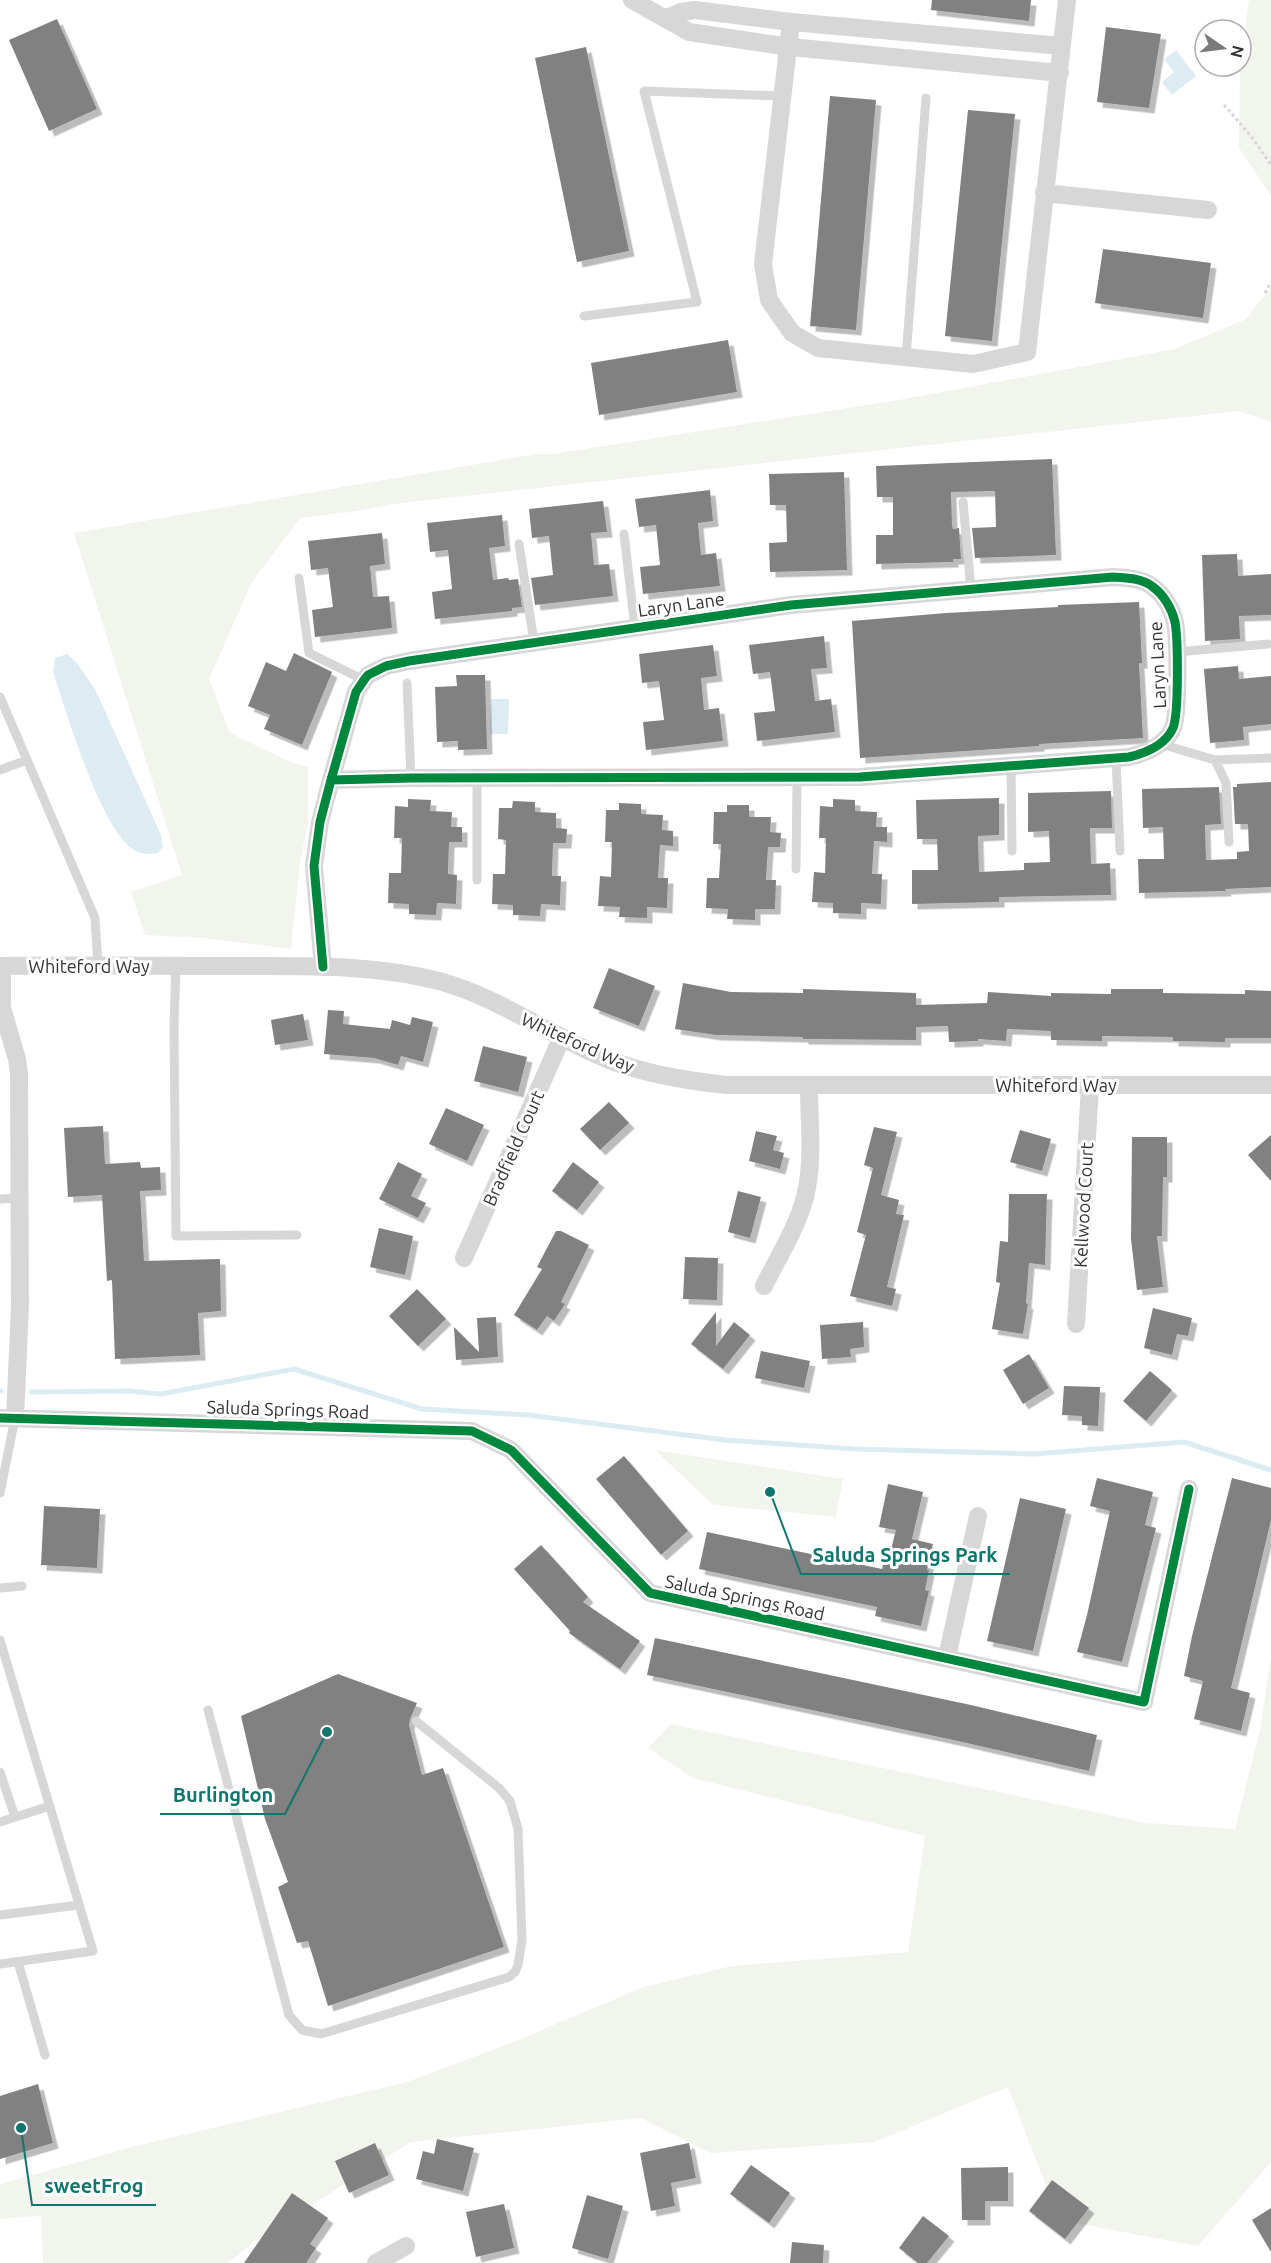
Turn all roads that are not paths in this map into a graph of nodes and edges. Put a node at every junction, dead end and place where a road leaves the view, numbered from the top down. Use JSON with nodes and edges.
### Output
{"nodes":[{"id":1,"x":632,"y":0,"type":"edge"},
{"id":2,"x":1067,"y":0,"type":"edge"},
{"id":3,"x":666,"y":18,"type":"junction"},
{"id":4,"x":791,"y":22,"type":"junction"},
{"id":5,"x":1062,"y":46,"type":"junction"},
{"id":6,"x":790,"y":47,"type":"junction"},
{"id":7,"x":1059,"y":73,"type":"junction"},
{"id":8,"x":781,"y":96,"type":"junction"},
{"id":9,"x":926,"y":98,"type":"dead end"},
{"id":10,"x":1044,"y":192,"type":"junction"},
{"id":11,"x":1208,"y":210,"type":"dead end"},
{"id":12,"x":584,"y":316,"type":"dead end"},
{"id":13,"x":906,"y":357,"type":"junction"},
{"id":14,"x":963,"y":502,"type":"dead end"},
{"id":15,"x":624,"y":534,"type":"dead end"},
{"id":16,"x":519,"y":544,"type":"dead end"},
{"id":17,"x":299,"y":578,"type":"dead end"},
{"id":18,"x":971,"y":589,"type":"junction"},
{"id":19,"x":635,"y":628,"type":"junction"},
{"id":20,"x":534,"y":642,"type":"junction"},
{"id":21,"x":1268,"y":644,"type":"dead end"},
{"id":22,"x":1176,"y":652,"type":"junction"},
{"id":23,"x":364,"y":680,"type":"junction"},
{"id":24,"x":406,"y":683,"type":"dead end"},
{"id":25,"x":0,"y":697,"type":"edge"},
{"id":26,"x":1161,"y":744,"type":"junction"},
{"id":27,"x":1116,"y":758,"type":"junction"},
{"id":28,"x":1271,"y":758,"type":"edge"},
{"id":29,"x":27,"y":760,"type":"junction"},
{"id":30,"x":1215,"y":760,"type":"junction"},
{"id":31,"x":1011,"y":766,"type":"junction"},
{"id":32,"x":0,"y":770,"type":"edge"},
{"id":33,"x":411,"y":778,"type":"junction"},
{"id":34,"x":477,"y":778,"type":"junction"},
{"id":35,"x":797,"y":778,"type":"junction"},
{"id":36,"x":331,"y":780,"type":"junction"},
{"id":37,"x":1229,"y":842,"type":"dead end"},
{"id":38,"x":1012,"y":850,"type":"dead end"},
{"id":39,"x":1120,"y":851,"type":"dead end"},
{"id":40,"x":796,"y":869,"type":"dead end"},
{"id":41,"x":477,"y":880,"type":"dead end"},
{"id":42,"x":98,"y":965,"type":"junction"},
{"id":43,"x":1,"y":966,"type":"edge"},
{"id":44,"x":176,"y":966,"type":"junction"},
{"id":45,"x":323,"y":967,"type":"junction"},
{"id":46,"x":562,"y":1037,"type":"junction"},
{"id":47,"x":1271,"y":1085,"type":"edge"},
{"id":48,"x":809,"y":1086,"type":"junction"},
{"id":49,"x":1090,"y":1086,"type":"junction"},
{"id":50,"x":21,"y":1198,"type":"junction"},
{"id":51,"x":0,"y":1199,"type":"edge"},
{"id":52,"x":297,"y":1235,"type":"dead end"},
{"id":53,"x":465,"y":1258,"type":"dead end"},
{"id":54,"x":764,"y":1286,"type":"dead end"},
{"id":55,"x":1076,"y":1324,"type":"dead end"},
{"id":56,"x":7,"y":1418,"type":"edge"},
{"id":57,"x":1189,"y":1489,"type":"dead end"},
{"id":58,"x":0,"y":1493,"type":"edge"},
{"id":59,"x":978,"y":1516,"type":"dead end"},
{"id":60,"x":22,"y":1586,"type":"dead end"},
{"id":61,"x":0,"y":1588,"type":"edge"},
{"id":62,"x":0,"y":1640,"type":"edge"},
{"id":63,"x":947,"y":1657,"type":"junction"},
{"id":64,"x":208,"y":1710,"type":"dead end"},
{"id":65,"x":416,"y":1721,"type":"dead end"},
{"id":66,"x":0,"y":1772,"type":"edge"},
{"id":67,"x":50,"y":1806,"type":"junction"},
{"id":68,"x":15,"y":1817,"type":"junction"},
{"id":69,"x":0,"y":1822,"type":"edge"},
{"id":70,"x":79,"y":1905,"type":"junction"},
{"id":71,"x":0,"y":1915,"type":"edge"},
{"id":72,"x":18,"y":1962,"type":"junction"},
{"id":73,"x":0,"y":1964,"type":"edge"},
{"id":74,"x":45,"y":2055,"type":"dead end"},
{"id":75,"x":406,"y":2246,"type":"dead end"},
{"id":76,"x":376,"y":2263,"type":"edge"}],
"edges":[{"from":1,"to":3,"type":"street"},
{"from":2,"to":5,"type":"street"},
{"from":3,"to":4,"type":"street"},
{"from":3,"to":6,"type":"street"},
{"from":4,"to":5,"type":"street"},
{"from":4,"to":6,"type":"street"},
{"from":5,"to":7,"type":"street"},
{"from":6,"to":7,"type":"street"},
{"from":6,"to":8,"type":"street"},
{"from":7,"to":10,"type":"street"},
{"from":8,"to":12,"type":"lane"},
{"from":8,"to":13,"type":"street"},
{"from":9,"to":13,"type":"lane"},
{"from":10,"to":11,"type":"street"},
{"from":10,"to":13,"type":"street"},
{"from":14,"to":18,"type":"lane"},
{"from":15,"to":19,"type":"lane"},
{"from":16,"to":20,"type":"lane"},
{"from":17,"to":23,"type":"lane"},
{"from":18,"to":19,"type":"street","name":"Laryn Lane"},
{"from":18,"to":22,"type":"street","name":"Laryn Lane"},
{"from":19,"to":20,"type":"street","name":"Laryn Lane"},
{"from":20,"to":23,"type":"street","name":"Laryn Lane"},
{"from":21,"to":22,"type":"lane"},
{"from":22,"to":26,"type":"street","name":"Laryn Lane"},
{"from":23,"to":36,"type":"street"},
{"from":24,"to":33,"type":"lane"},
{"from":25,"to":29,"type":"lane"},
{"from":26,"to":27,"type":"street"},
{"from":26,"to":30,"type":"lane"},
{"from":27,"to":31,"type":"street"},
{"from":27,"to":39,"type":"lane"},
{"from":28,"to":30,"type":"lane"},
{"from":29,"to":32,"type":"lane"},
{"from":29,"to":42,"type":"lane"},
{"from":30,"to":37,"type":"lane"},
{"from":31,"to":35,"type":"street"},
{"from":31,"to":38,"type":"lane"},
{"from":33,"to":34,"type":"street"},
{"from":33,"to":36,"type":"street"},
{"from":34,"to":35,"type":"street"},
{"from":34,"to":41,"type":"lane"},
{"from":35,"to":40,"type":"lane"},
{"from":36,"to":45,"type":"street"},
{"from":42,"to":43,"type":"street","name":"Whiteford Way"},
{"from":42,"to":44,"type":"street","name":"Whiteford Way"},
{"from":43,"to":50,"type":"street"},
{"from":44,"to":45,"type":"street","name":"Whiteford Way"},
{"from":44,"to":52,"type":"lane"},
{"from":45,"to":46,"type":"street","name":"Whiteford Way"},
{"from":46,"to":48,"type":"street","name":"Whiteford Way"},
{"from":46,"to":53,"type":"street","name":"Bradfield Court"},
{"from":47,"to":49,"type":"street","name":"Whiteford Way"},
{"from":48,"to":49,"type":"street","name":"Whiteford Way"},
{"from":48,"to":54,"type":"street"},
{"from":49,"to":55,"type":"street","name":"Kellwood Court"},
{"from":50,"to":51,"type":"lane"},
{"from":50,"to":56,"type":"street"},
{"from":56,"to":58,"type":"lane"},
{"from":56,"to":63,"type":"street","name":"Saluda Springs Road"},
{"from":57,"to":63,"type":"street","name":"Saluda Springs Road"},
{"from":59,"to":63,"type":"street"},
{"from":60,"to":61,"type":"lane"},
{"from":62,"to":67,"type":"lane"},
{"from":64,"to":65,"type":"lane"},
{"from":66,"to":68,"type":"lane"},
{"from":67,"to":68,"type":"lane"},
{"from":67,"to":70,"type":"lane"},
{"from":68,"to":69,"type":"lane"},
{"from":70,"to":71,"type":"lane"},
{"from":70,"to":72,"type":"lane"},
{"from":72,"to":73,"type":"lane"},
{"from":72,"to":74,"type":"lane"},
{"from":75,"to":76,"type":"street"}]}
